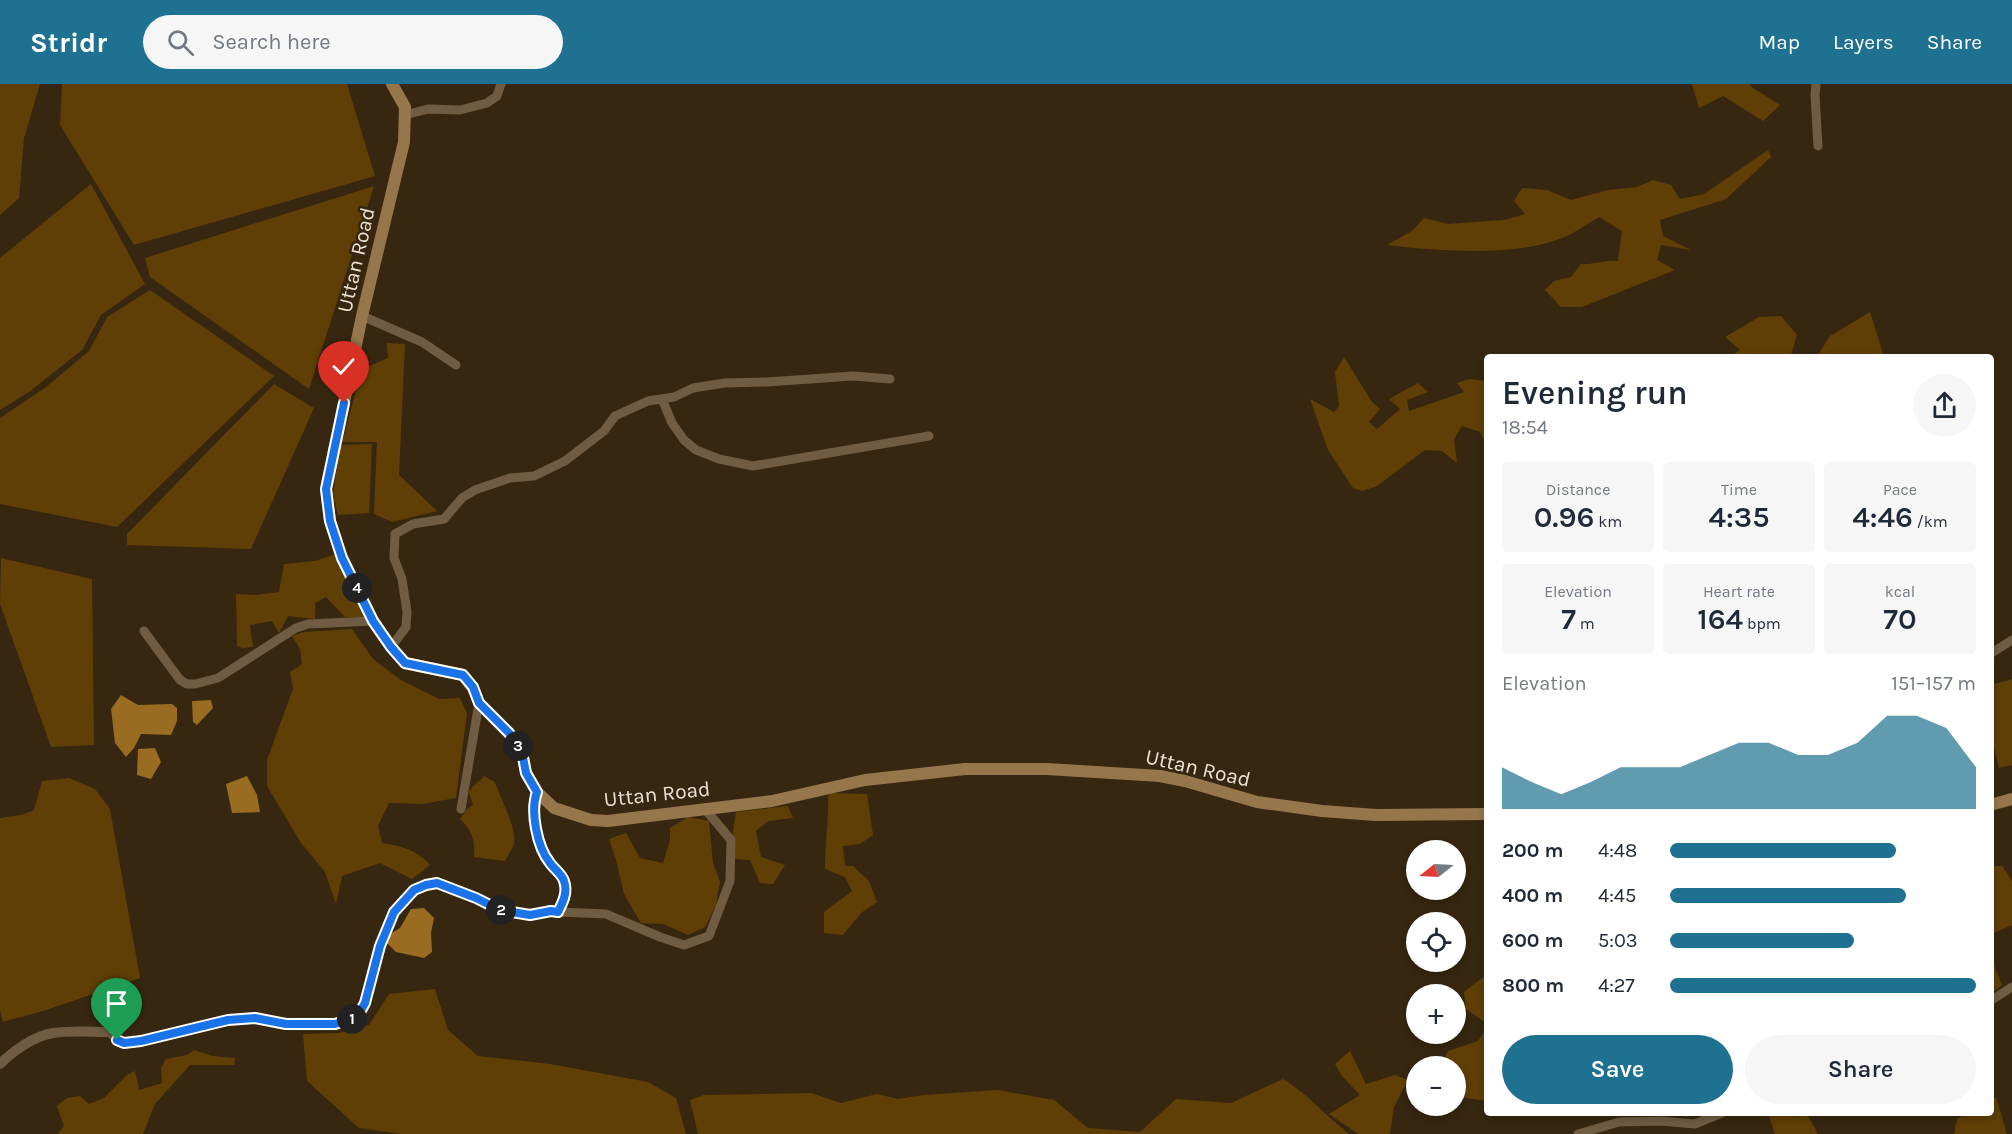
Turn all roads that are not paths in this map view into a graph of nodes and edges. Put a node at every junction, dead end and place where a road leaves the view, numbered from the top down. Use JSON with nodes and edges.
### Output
{"nodes":[{"id":1,"x":392,"y":84,"type":"edge"},
{"id":2,"x":501,"y":84,"type":"edge"},
{"id":3,"x":1816,"y":84,"type":"edge"},
{"id":4,"x":405,"y":115,"type":"junction"},
{"id":5,"x":1818,"y":146,"type":"dead end"},
{"id":6,"x":362,"y":316,"type":"junction"},
{"id":7,"x":456,"y":365,"type":"dead end"},
{"id":8,"x":890,"y":379,"type":"dead end"},
{"id":9,"x":663,"y":399,"type":"junction"},
{"id":10,"x":929,"y":436,"type":"dead end"},
{"id":11,"x":373,"y":621,"type":"junction"},
{"id":12,"x":144,"y":631,"type":"dead end"},
{"id":13,"x":2012,"y":640,"type":"edge"},
{"id":14,"x":391,"y":647,"type":"junction"},
{"id":15,"x":1994,"y":651,"type":"edge"},
{"id":16,"x":479,"y":703,"type":"junction"},
{"id":17,"x":537,"y":792,"type":"junction"},
{"id":18,"x":2012,"y":799,"type":"edge"},
{"id":19,"x":1994,"y":804,"type":"edge"},
{"id":20,"x":461,"y":809,"type":"dead end"},
{"id":21,"x":705,"y":809,"type":"junction"},
{"id":22,"x":1484,"y":814,"type":"edge"},
{"id":23,"x":558,"y":912,"type":"junction"},
{"id":24,"x":2012,"y":987,"type":"edge"},
{"id":25,"x":1994,"y":998,"type":"edge"},
{"id":26,"x":0,"y":1064,"type":"edge"},
{"id":27,"x":1715,"y":1116,"type":"edge"},
{"id":28,"x":1599,"y":1131,"type":"edge"},
{"id":29,"x":1578,"y":1134,"type":"edge"}],
"edges":[{"from":1,"to":4,"type":"main road","name":"Uttan Road"},
{"from":2,"to":4,"type":"street"},
{"from":3,"to":5,"type":"street"},
{"from":4,"to":6,"type":"main road","name":"Uttan Road"},
{"from":6,"to":7,"type":"street"},
{"from":6,"to":11,"type":"main road","name":"Uttan Road"},
{"from":8,"to":9,"type":"street"},
{"from":9,"to":10,"type":"street"},
{"from":9,"to":14,"type":"street"},
{"from":11,"to":12,"type":"street"},
{"from":11,"to":14,"type":"main road","name":"Uttan Road"},
{"from":13,"to":15,"type":"street"},
{"from":14,"to":16,"type":"main road","name":"Uttan Road"},
{"from":16,"to":17,"type":"main road","name":"Uttan Road"},
{"from":16,"to":20,"type":"street"},
{"from":17,"to":21,"type":"main road","name":"Uttan Road"},
{"from":17,"to":23,"type":"street"},
{"from":18,"to":19,"type":"main road"},
{"from":21,"to":22,"type":"main road","name":"Uttan Road"},
{"from":21,"to":23,"type":"street"},
{"from":23,"to":26,"type":"street"},
{"from":24,"to":25,"type":"street"},
{"from":27,"to":28,"type":"street"},
{"from":28,"to":29,"type":"street"}]}
